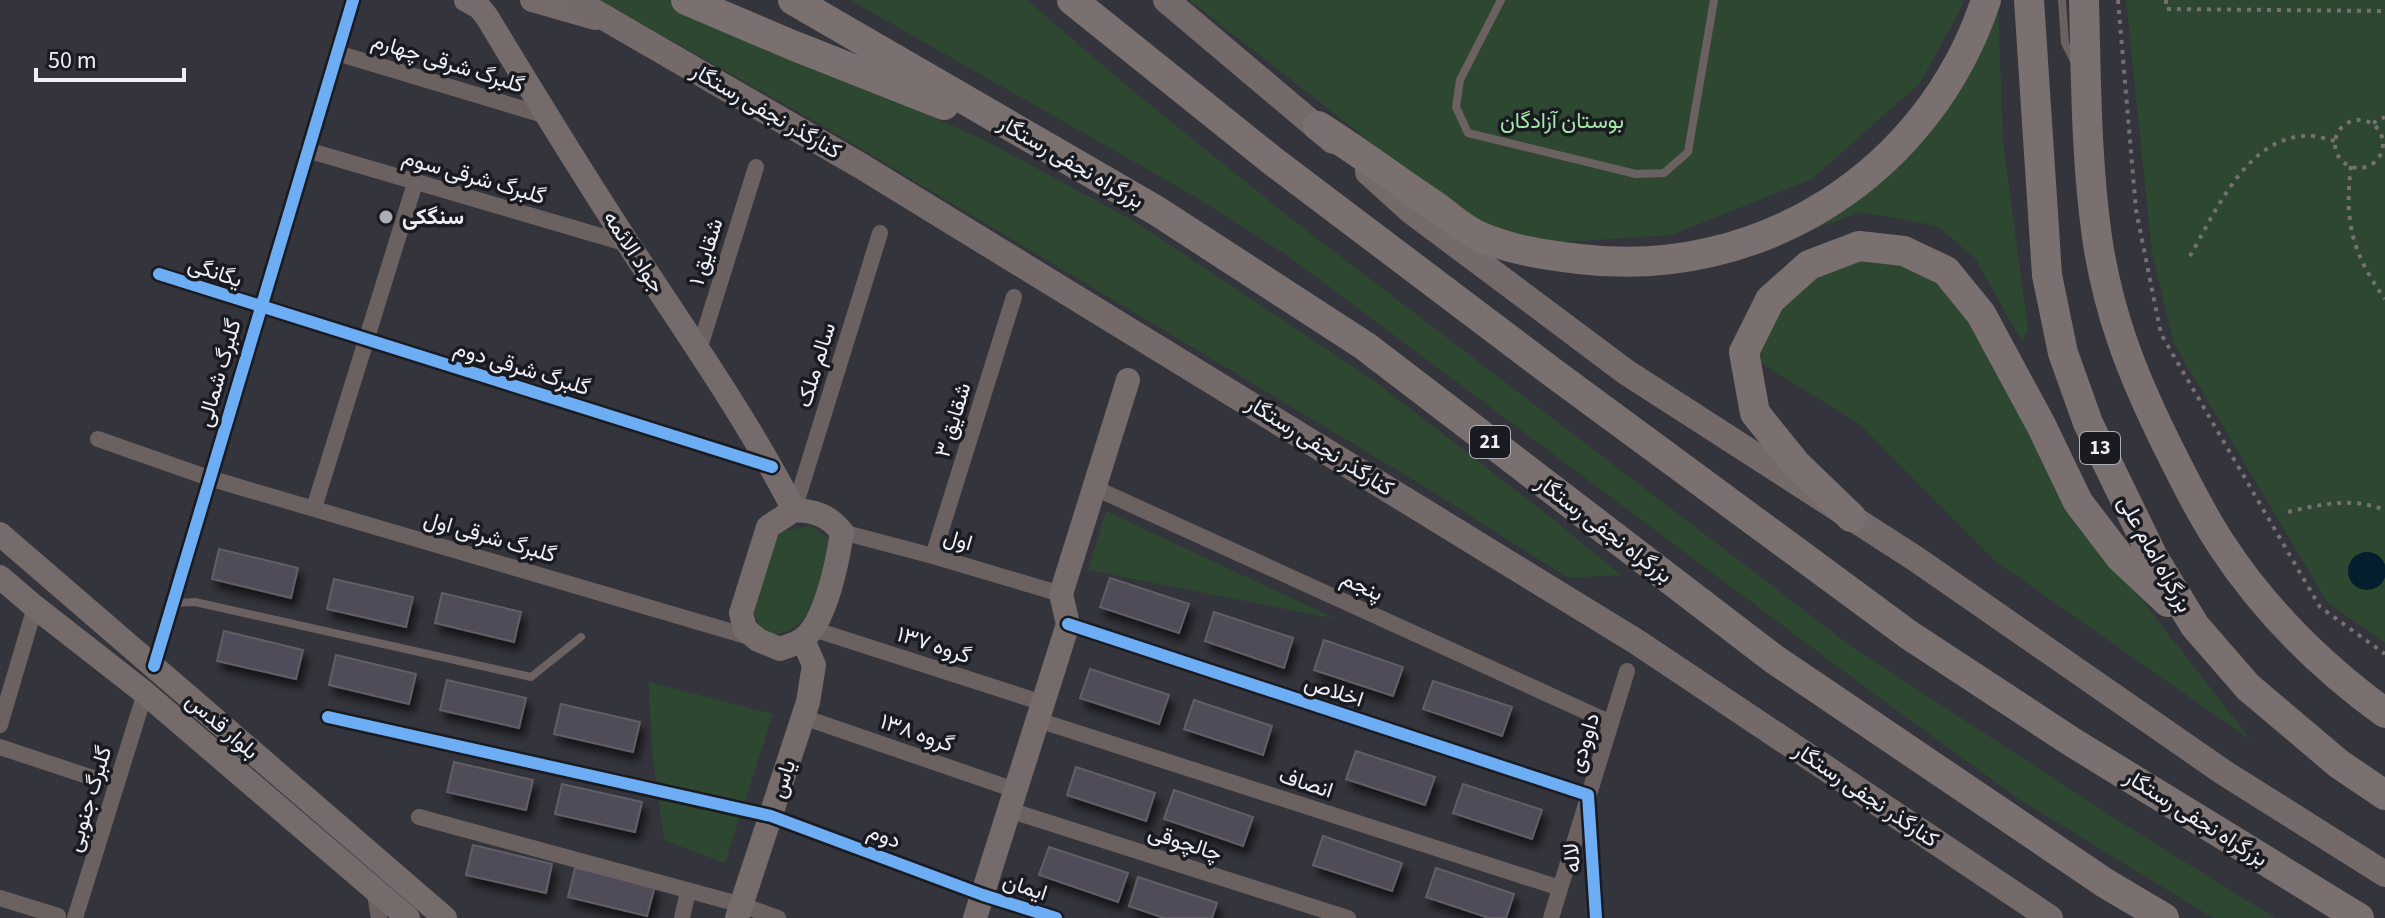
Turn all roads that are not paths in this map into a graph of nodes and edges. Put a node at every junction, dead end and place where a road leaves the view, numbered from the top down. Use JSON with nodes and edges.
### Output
{"nodes":[{"id":1,"x":353,"y":0,"type":"edge"},
{"id":2,"x":466,"y":0,"type":"edge"},
{"id":3,"x":532,"y":0,"type":"edge"},
{"id":4,"x":574,"y":0,"type":"edge"},
{"id":5,"x":686,"y":0,"type":"edge"},
{"id":6,"x":793,"y":0,"type":"edge"},
{"id":7,"x":1072,"y":0,"type":"edge"},
{"id":8,"x":1166,"y":0,"type":"edge"},
{"id":9,"x":1501,"y":0,"type":"edge"},
{"id":10,"x":1714,"y":0,"type":"edge"},
{"id":11,"x":1986,"y":0,"type":"edge"},
{"id":12,"x":2029,"y":0,"type":"edge"},
{"id":13,"x":2062,"y":0,"type":"edge"},
{"id":14,"x":2084,"y":0,"type":"edge"},
{"id":15,"x":619,"y":25,"type":"junction"},
{"id":16,"x":337,"y":53,"type":"junction"},
{"id":17,"x":2087,"y":89,"type":"junction"},
{"id":18,"x":547,"y":116,"type":"junction"},
{"id":19,"x":1318,"y":126,"type":"junction"},
{"id":20,"x":1035,"y":141,"type":"junction"},
{"id":21,"x":307,"y":150,"type":"junction"},
{"id":22,"x":756,"y":167,"type":"dead end"},
{"id":23,"x":415,"y":183,"type":"junction"},
{"id":24,"x":880,"y":233,"type":"dead end"},
{"id":25,"x":628,"y":244,"type":"junction"},
{"id":26,"x":159,"y":274,"type":"dead end"},
{"id":27,"x":1014,"y":297,"type":"dead end"},
{"id":28,"x":259,"y":307,"type":"junction"},
{"id":29,"x":366,"y":340,"type":"junction"},
{"id":30,"x":699,"y":350,"type":"junction"},
{"id":31,"x":1128,"y":380,"type":"dead end"},
{"id":32,"x":98,"y":439,"type":"dead end"},
{"id":33,"x":772,"y":467,"type":"junction"},
{"id":34,"x":209,"y":478,"type":"junction"},
{"id":35,"x":1095,"y":488,"type":"junction"},
{"id":36,"x":314,"y":508,"type":"junction"},
{"id":37,"x":794,"y":510,"type":"junction"},
{"id":38,"x":1851,"y":517,"type":"junction"},
{"id":39,"x":842,"y":532,"type":"junction"},
{"id":40,"x":0,"y":534,"type":"edge"},
{"id":41,"x":933,"y":556,"type":"junction"},
{"id":42,"x":0,"y":577,"type":"edge"},
{"id":43,"x":1061,"y":594,"type":"junction"},
{"id":44,"x":172,"y":604,"type":"junction"},
{"id":45,"x":35,"y":607,"type":"junction"},
{"id":46,"x":1068,"y":624,"type":"junction"},
{"id":47,"x":2195,"y":626,"type":"junction"},
{"id":48,"x":808,"y":634,"type":"junction"},
{"id":49,"x":581,"y":637,"type":"dead end"},
{"id":50,"x":758,"y":640,"type":"junction"},
{"id":51,"x":154,"y":666,"type":"junction"},
{"id":52,"x":1627,"y":671,"type":"dead end"},
{"id":53,"x":145,"y":693,"type":"junction"},
{"id":54,"x":1040,"y":711,"type":"junction"},
{"id":55,"x":2385,"y":713,"type":"edge"},
{"id":56,"x":328,"y":717,"type":"dead end"},
{"id":57,"x":803,"y":717,"type":"junction"},
{"id":58,"x":1611,"y":723,"type":"junction"},
{"id":59,"x":0,"y":725,"type":"edge"},
{"id":60,"x":0,"y":747,"type":"edge"},
{"id":61,"x":99,"y":780,"type":"dead end"},
{"id":62,"x":1588,"y":795,"type":"junction"},
{"id":63,"x":2385,"y":795,"type":"edge"},
{"id":64,"x":1012,"y":800,"type":"junction"},
{"id":65,"x":771,"y":816,"type":"junction"},
{"id":66,"x":419,"y":817,"type":"dead end"},
{"id":67,"x":2385,"y":874,"type":"edge"},
{"id":68,"x":1560,"y":888,"type":"junction"},
{"id":69,"x":374,"y":889,"type":"junction"},
{"id":70,"x":688,"y":891,"type":"junction"},
{"id":71,"x":0,"y":898,"type":"edge"},
{"id":72,"x":979,"y":906,"type":"edge"},
{"id":73,"x":740,"y":912,"type":"edge"},
{"id":74,"x":66,"y":917,"type":"edge"},
{"id":75,"x":379,"y":918,"type":"edge"},
{"id":76,"x":408,"y":918,"type":"edge"},
{"id":77,"x":445,"y":918,"type":"edge"},
{"id":78,"x":682,"y":918,"type":"edge"},
{"id":79,"x":778,"y":918,"type":"edge"},
{"id":80,"x":1056,"y":918,"type":"edge"},
{"id":81,"x":1348,"y":918,"type":"edge"},
{"id":82,"x":1551,"y":918,"type":"edge"},
{"id":83,"x":1596,"y":918,"type":"edge"},
{"id":84,"x":2050,"y":918,"type":"edge"},
{"id":85,"x":2164,"y":918,"type":"edge"},
{"id":86,"x":2359,"y":918,"type":"edge"}],
"edges":[{"from":1,"to":16,"type":"street","name":"گلبرگ شمالی"},
{"from":2,"to":18,"type":"street","name":"جواد الائمه"},
{"from":3,"to":15,"type":"street"},
{"from":4,"to":15,"type":"main road","name":"کنارگذر نجفی رستگار"},
{"from":5,"to":20,"type":"highway"},
{"from":6,"to":20,"type":"highway","name":"بزرگراه نجفی رستگار","number":"21"},
{"from":7,"to":86,"type":"highway","name":"بزرگراه نجفی رستگار"},
{"from":8,"to":19,"type":"main road"},
{"from":9,"to":10,"type":"lane"},
{"from":11,"to":19,"type":"highway"},
{"from":12,"to":47,"type":"highway","name":"بزرگراه امام علی","number":"13"},
{"from":13,"to":17,"type":"lane"},
{"from":14,"to":17,"type":"highway"},
{"from":15,"to":84,"type":"main road","name":"کنارگذر نجفی رستگار"},
{"from":16,"to":18,"type":"street","name":"گلبرگ شرقی چهارم"},
{"from":16,"to":21,"type":"street","name":"گلبرگ شمالی"},
{"from":17,"to":55,"type":"highway"},
{"from":18,"to":25,"type":"street","name":"جواد الائمه"},
{"from":19,"to":38,"type":"main road"},
{"from":20,"to":85,"type":"highway","name":"بزرگراه نجفی رستگار","number":"21"},
{"from":21,"to":23,"type":"street","name":"گلبرگ شرقی سوم"},
{"from":21,"to":28,"type":"street","name":"گلبرگ شمالی"},
{"from":22,"to":30,"type":"street","name":"شقایق ۱"},
{"from":23,"to":25,"type":"street","name":"گلبرگ شرقی سوم"},
{"from":23,"to":29,"type":"street"},
{"from":24,"to":37,"type":"street","name":"سالم ملک"},
{"from":25,"to":30,"type":"street","name":"جواد الائمه"},
{"from":26,"to":28,"type":"street","name":"یگانگی"},
{"from":27,"to":41,"type":"street","name":"شقایق ۳"},
{"from":28,"to":29,"type":"street","name":"گلبرگ شرقی دوم"},
{"from":28,"to":34,"type":"street","name":"گلبرگ شمالی"},
{"from":29,"to":33,"type":"street","name":"گلبرگ شرقی دوم"},
{"from":29,"to":36,"type":"street"},
{"from":30,"to":33,"type":"street","name":"جواد الائمه"},
{"from":31,"to":35,"type":"street"},
{"from":32,"to":34,"type":"street","name":"گلبرگ شرقی اول"},
{"from":33,"to":37,"type":"street","name":"جواد الائمه"},
{"from":34,"to":36,"type":"street","name":"گلبرگ شرقی اول"},
{"from":34,"to":44,"type":"street","name":"گلبرگ شمالی"},
{"from":35,"to":43,"type":"street"},
{"from":35,"to":58,"type":"street","name":"پنجم"},
{"from":36,"to":50,"type":"street","name":"گلبرگ شرقی اول"},
{"from":37,"to":39,"type":"street"},
{"from":37,"to":50,"type":"street"},
{"from":38,"to":47,"type":"highway"},
{"from":38,"to":67,"type":"main road"},
{"from":39,"to":41,"type":"street","name":"اول"},
{"from":39,"to":48,"type":"street"},
{"from":40,"to":51,"type":"street","name":"بلوار قدس"},
{"from":41,"to":43,"type":"street","name":"اول"},
{"from":42,"to":45,"type":"street","name":"بلوار قدس"},
{"from":43,"to":46,"type":"street"},
{"from":44,"to":49,"type":"lane"},
{"from":44,"to":51,"type":"street","name":"گلبرگ شمالی"},
{"from":45,"to":53,"type":"street","name":"بلوار قدس"},
{"from":45,"to":59,"type":"street"},
{"from":46,"to":54,"type":"street"},
{"from":46,"to":62,"type":"street","name":"اخلاص"},
{"from":47,"to":63,"type":"highway","name":"بزرگراه امام علی","number":"13"},
{"from":48,"to":50,"type":"street"},
{"from":48,"to":54,"type":"street","name":"گروه ۱۳۷"},
{"from":48,"to":57,"type":"street","name":"یاس"},
{"from":51,"to":53,"type":"street"},
{"from":51,"to":77,"type":"street","name":"بلوار قدس"},
{"from":52,"to":58,"type":"street","name":"داوودی"},
{"from":53,"to":69,"type":"street","name":"بلوار قدس"},
{"from":53,"to":74,"type":"street","name":"گلبرگ جنوبی"},
{"from":54,"to":64,"type":"street"},
{"from":54,"to":68,"type":"street","name":"انصاف"},
{"from":56,"to":65,"type":"street","name":"دوم"},
{"from":57,"to":64,"type":"street","name":"گروه ۱۳۸"},
{"from":57,"to":65,"type":"street","name":"یاس"},
{"from":58,"to":62,"type":"street","name":"داوودی"},
{"from":60,"to":61,"type":"street"},
{"from":62,"to":68,"type":"street","name":"داوودی"},
{"from":62,"to":83,"type":"street","name":"لاله"},
{"from":64,"to":72,"type":"street"},
{"from":64,"to":81,"type":"street","name":"چالچوقی"},
{"from":65,"to":72,"type":"street","name":"دوم"},
{"from":65,"to":73,"type":"street","name":"یاس"},
{"from":66,"to":70,"type":"street"},
{"from":68,"to":82,"type":"street","name":"داوودی"},
{"from":69,"to":75,"type":"street"},
{"from":69,"to":76,"type":"street","name":"بلوار قدس"},
{"from":70,"to":73,"type":"street"},
{"from":70,"to":78,"type":"street"},
{"from":71,"to":74,"type":"street"},
{"from":72,"to":80,"type":"street","name":"ایمان"},
{"from":73,"to":79,"type":"street"}]}
